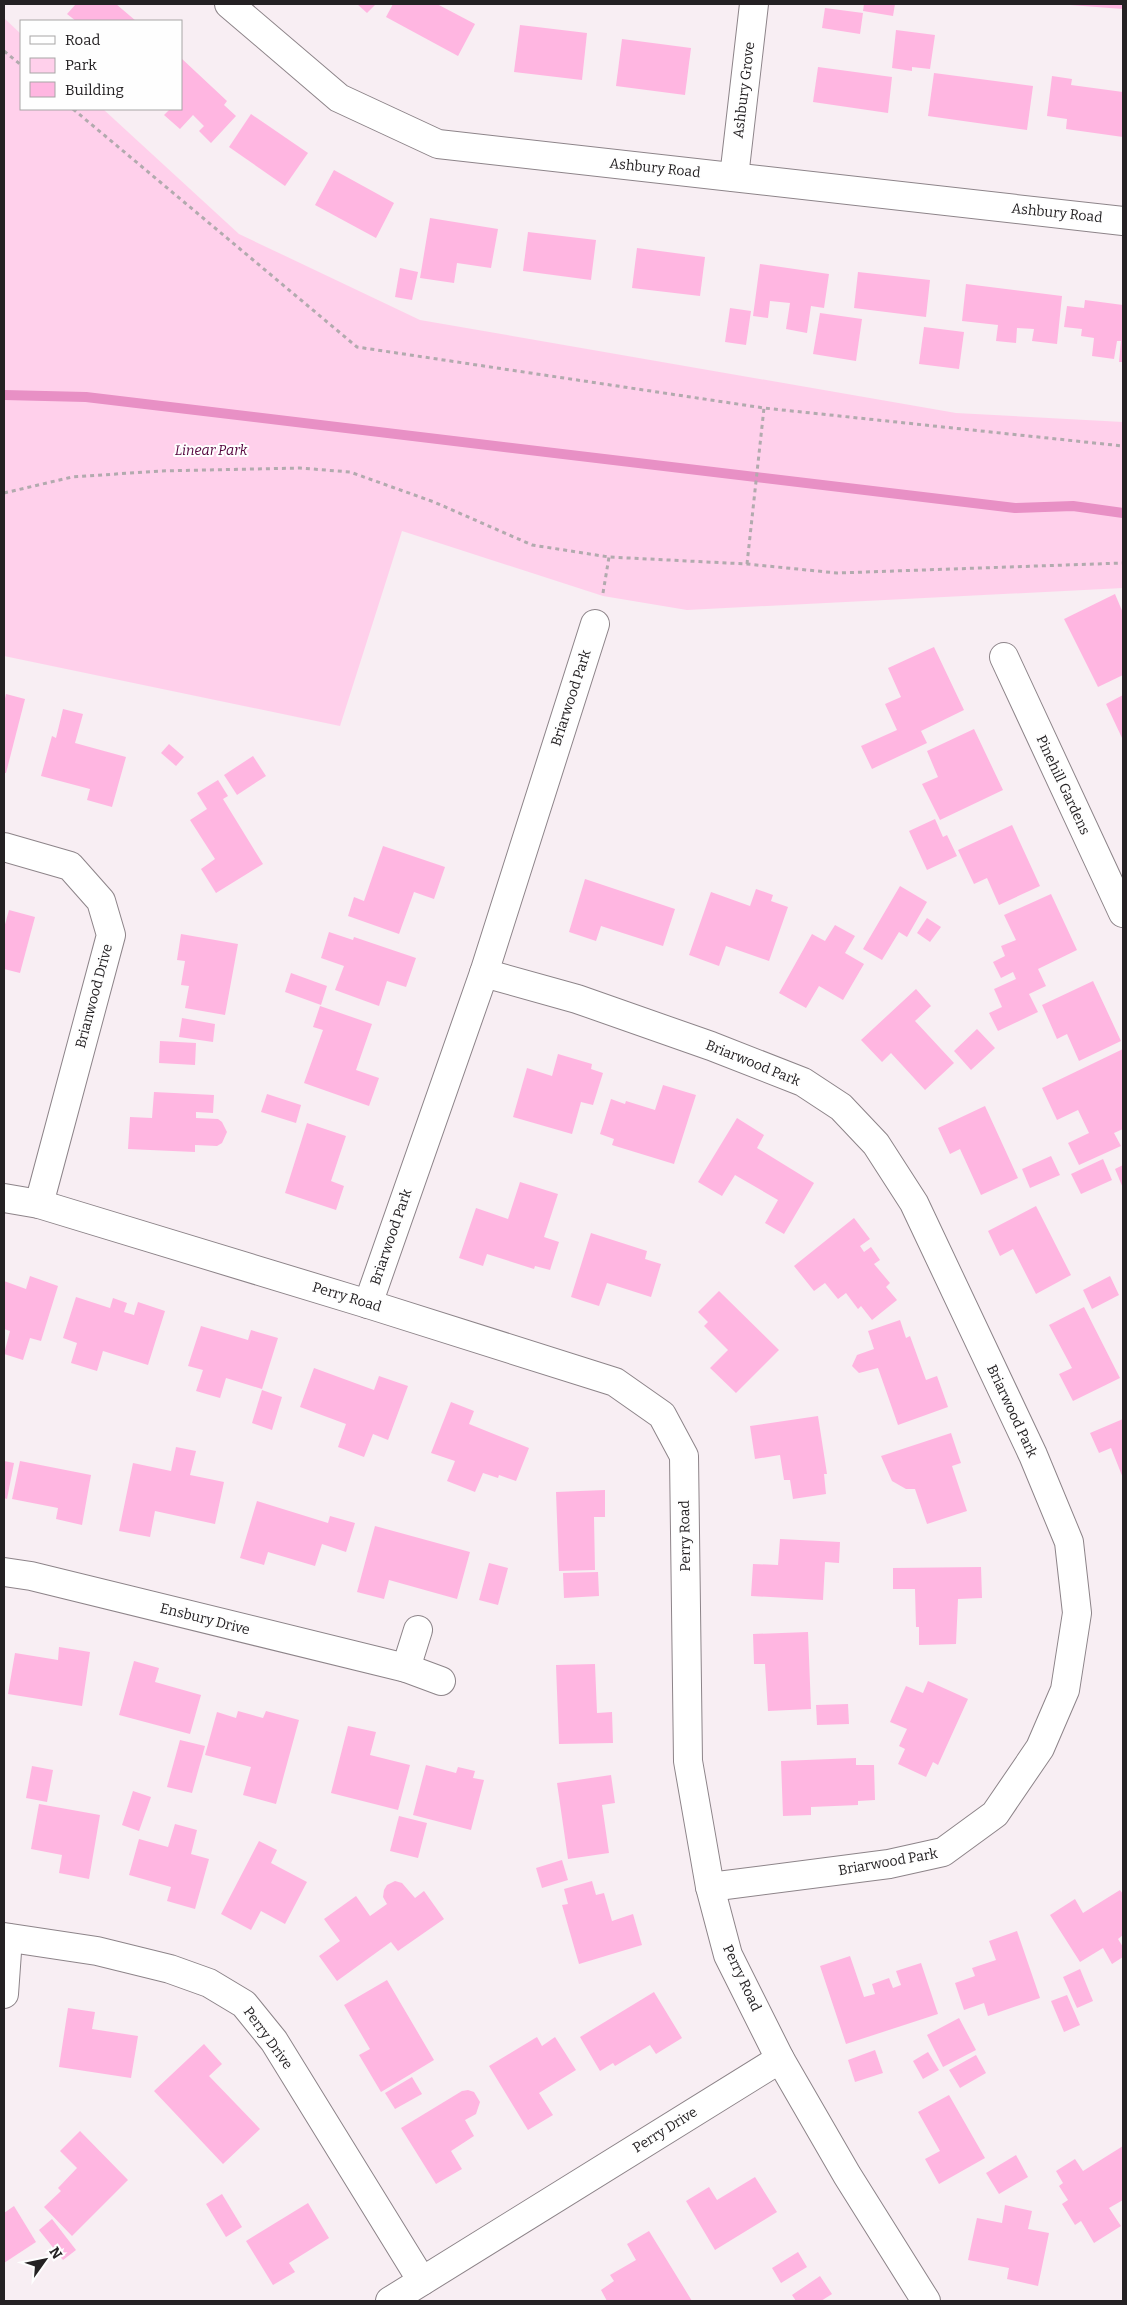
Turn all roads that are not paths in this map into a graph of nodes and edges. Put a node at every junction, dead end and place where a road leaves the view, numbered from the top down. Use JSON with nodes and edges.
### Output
{"nodes":[{"id":1,"x":229,"y":4,"type":"edge"},
{"id":2,"x":754,"y":4,"type":"edge"},
{"id":3,"x":734,"y":177,"type":"junction"},
{"id":4,"x":1123,"y":221,"type":"edge"},
{"id":5,"x":595,"y":624,"type":"road end"},
{"id":6,"x":1004,"y":657,"type":"dead end"},
{"id":7,"x":4,"y":847,"type":"edge"},
{"id":8,"x":1123,"y":914,"type":"edge"},
{"id":9,"x":484,"y":972,"type":"junction"},
{"id":10,"x":4,"y":1198,"type":"edge"},
{"id":11,"x":39,"y":1204,"type":"junction"},
{"id":12,"x":368,"y":1304,"type":"junction"},
{"id":13,"x":4,"y":1572,"type":"edge"},
{"id":14,"x":418,"y":1630,"type":"dead end"},
{"id":15,"x":406,"y":1668,"type":"junction"},
{"id":16,"x":441,"y":1681,"type":"dead end"},
{"id":17,"x":710,"y":1887,"type":"junction"},
{"id":18,"x":6,"y":1937,"type":"edge"},
{"id":19,"x":4,"y":1994,"type":"edge"},
{"id":20,"x":780,"y":2059,"type":"junction"},
{"id":21,"x":422,"y":2281,"type":"junction"},
{"id":22,"x":390,"y":2301,"type":"edge"},
{"id":23,"x":926,"y":2301,"type":"edge"}],
"edges":[{"from":1,"to":3,"type":"street","name":"Ashbury Road"},
{"from":2,"to":3,"type":"street","name":"Ashbury Grove"},
{"from":3,"to":4,"type":"street","name":"Ashbury Road"},
{"from":5,"to":9,"type":"street","name":"Briarwood Park"},
{"from":6,"to":8,"type":"street","name":"Pinehill Gardens"},
{"from":7,"to":11,"type":"street","name":"Brianwood Drive"},
{"from":9,"to":12,"type":"street","name":"Briarwood Park"},
{"from":9,"to":17,"type":"street","name":"Briarwood Park"},
{"from":10,"to":11,"type":"street","name":"Perry Road"},
{"from":11,"to":12,"type":"street","name":"Perry Road"},
{"from":12,"to":17,"type":"street","name":"Perry Road"},
{"from":13,"to":15,"type":"street","name":"Ensbury Drive"},
{"from":14,"to":15,"type":"street"},
{"from":15,"to":16,"type":"street","name":"Ensbury Drive"},
{"from":17,"to":20,"type":"street","name":"Perry Road"},
{"from":18,"to":19,"type":"street","name":"Perry Drive"},
{"from":18,"to":21,"type":"street","name":"Perry Drive"},
{"from":20,"to":21,"type":"street","name":"Perry Drive"},
{"from":20,"to":23,"type":"street","name":"Perry Road"},
{"from":21,"to":22,"type":"street","name":"Perry Drive"}]}
